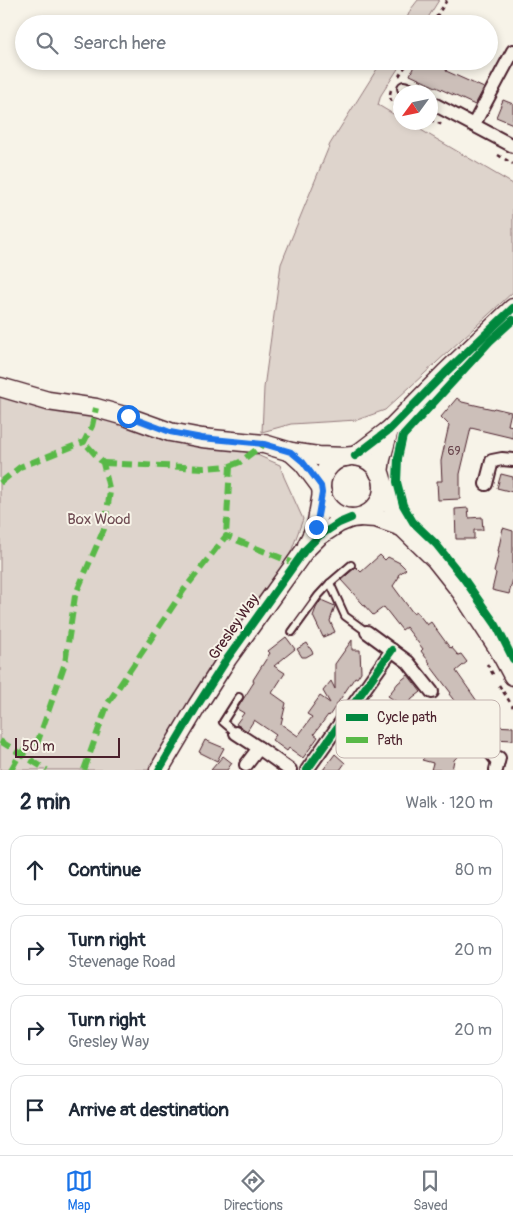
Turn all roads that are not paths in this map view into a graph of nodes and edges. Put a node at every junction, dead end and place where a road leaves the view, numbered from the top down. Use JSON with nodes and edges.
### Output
{"nodes":[{"id":1,"x":513,"y":51,"type":"edge"},
{"id":2,"x":438,"y":106,"type":"edge"},
{"id":3,"x":474,"y":124,"type":"junction"},
{"id":4,"x":513,"y":146,"type":"edge"},
{"id":5,"x":513,"y":308,"type":"edge"},
{"id":6,"x":0,"y":387,"type":"edge"},
{"id":7,"x":390,"y":430,"type":"junction"},
{"id":8,"x":291,"y":452,"type":"junction"},
{"id":9,"x":350,"y":456,"type":"junction"},
{"id":10,"x":513,"y":460,"type":"edge"},
{"id":11,"x":381,"y":478,"type":"junction"},
{"id":12,"x":486,"y":484,"type":"dead end"},
{"id":13,"x":321,"y":490,"type":"junction"},
{"id":14,"x":356,"y":517,"type":"junction"},
{"id":15,"x":402,"y":527,"type":"junction"},
{"id":16,"x":305,"y":550,"type":"junction"},
{"id":17,"x":351,"y":565,"type":"dead end"},
{"id":18,"x":330,"y":582,"type":"junction"},
{"id":19,"x":292,"y":632,"type":"dead end"},
{"id":20,"x":367,"y":632,"type":"joint"},
{"id":21,"x":392,"y":650,"type":"junction"},
{"id":22,"x":513,"y":676,"type":"edge"},
{"id":23,"x":432,"y":692,"type":"dead end"},
{"id":24,"x":239,"y":697,"type":"dead end"},
{"id":25,"x":357,"y":700,"type":"edge"},
{"id":26,"x":336,"y":729,"type":"edge"},
{"id":27,"x":236,"y":733,"type":"joint"},
{"id":28,"x":259,"y":748,"type":"junction"},
{"id":29,"x":244,"y":767,"type":"edge"},
{"id":30,"x":159,"y":770,"type":"edge"},
{"id":31,"x":290,"y":770,"type":"edge"},
{"id":32,"x":307,"y":770,"type":"edge"}],
"edges":[{"from":1,"to":3,"type":"street"},
{"from":2,"to":3,"type":"street"},
{"from":3,"to":4,"type":"street"},
{"from":5,"to":7,"type":"main road"},
{"from":6,"to":8,"type":"main road"},
{"from":7,"to":9,"type":"main road"},
{"from":7,"to":11,"type":"main road"},
{"from":8,"to":9,"type":"main road"},
{"from":8,"to":13,"type":"main road"},
{"from":9,"to":11,"type":"main road"},
{"from":9,"to":13,"type":"main road"},
{"from":10,"to":12,"type":"street"},
{"from":11,"to":14,"type":"main road"},
{"from":11,"to":15,"type":"main road"},
{"from":13,"to":14,"type":"main road"},
{"from":13,"to":16,"type":"main road","name":"Gresley Way"},
{"from":14,"to":15,"type":"main road"},
{"from":14,"to":16,"type":"main road","name":"Gresley Way"},
{"from":15,"to":22,"type":"main road"},
{"from":16,"to":30,"type":"main road","name":"Gresley Way"},
{"from":17,"to":18,"type":"lane"},
{"from":18,"to":19,"type":"lane"},
{"from":18,"to":20,"type":"lane"},
{"from":20,"to":21,"type":"street"},
{"from":21,"to":23,"type":"street"},
{"from":21,"to":25,"type":"street"},
{"from":24,"to":27,"type":"lane"},
{"from":26,"to":32,"type":"street"},
{"from":27,"to":28,"type":"street"},
{"from":28,"to":29,"type":"street"},
{"from":28,"to":31,"type":"street"}]}
